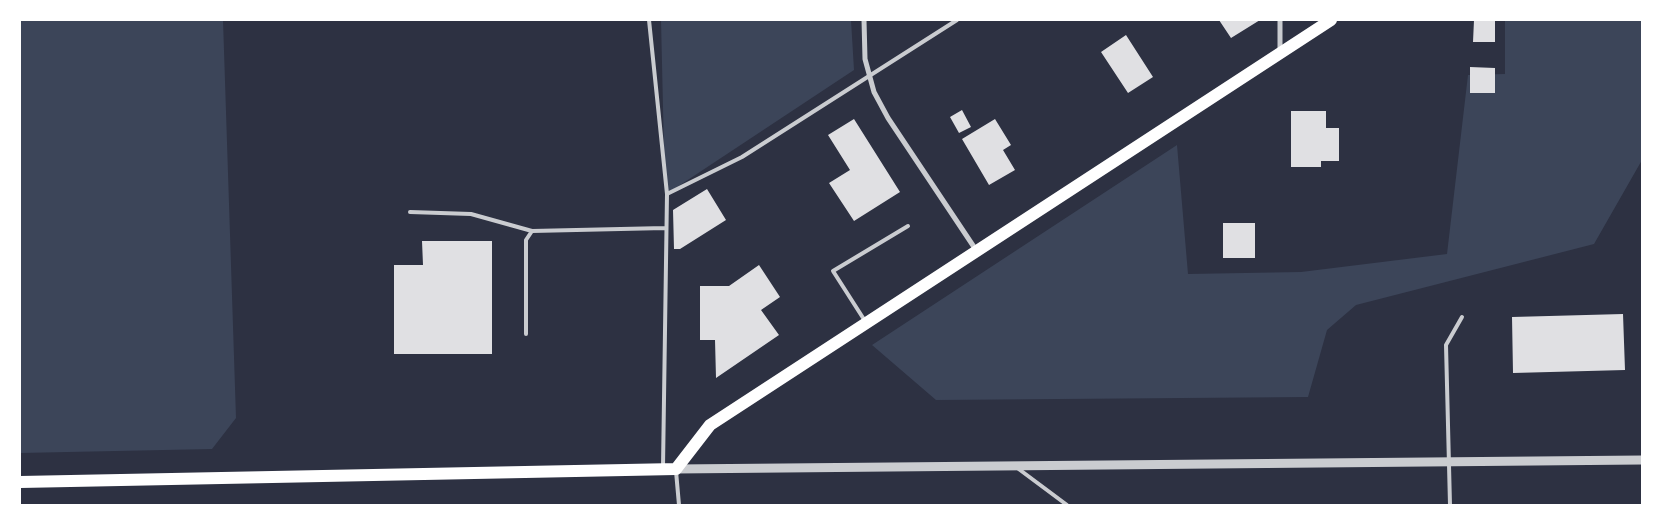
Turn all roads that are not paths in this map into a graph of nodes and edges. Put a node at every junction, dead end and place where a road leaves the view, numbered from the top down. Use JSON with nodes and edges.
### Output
{"nodes":[{"id":1,"x":649,"y":20,"type":"edge"},
{"id":2,"x":864,"y":20,"type":"edge"},
{"id":3,"x":957,"y":20,"type":"edge"},
{"id":4,"x":1280,"y":20,"type":"edge"},
{"id":5,"x":1330,"y":20,"type":"edge"},
{"id":6,"x":1280,"y":53,"type":"junction"},
{"id":7,"x":869,"y":77,"type":"junction"},
{"id":8,"x":667,"y":194,"type":"junction"},
{"id":9,"x":410,"y":212,"type":"dead end"},
{"id":10,"x":908,"y":226,"type":"dead end"},
{"id":11,"x":665,"y":228,"type":"junction"},
{"id":12,"x":532,"y":231,"type":"junction"},
{"id":13,"x":977,"y":251,"type":"junction"},
{"id":14,"x":1462,"y":317,"type":"dead end"},
{"id":15,"x":866,"y":323,"type":"junction"},
{"id":16,"x":526,"y":334,"type":"dead end"},
{"id":17,"x":1642,"y":460,"type":"edge"},
{"id":18,"x":1449,"y":462,"type":"junction"},
{"id":19,"x":1014,"y":466,"type":"junction"},
{"id":20,"x":676,"y":469,"type":"junction"},
{"id":21,"x":663,"y":470,"type":"junction"},
{"id":22,"x":20,"y":482,"type":"edge"},
{"id":23,"x":678,"y":505,"type":"edge"},
{"id":24,"x":1067,"y":505,"type":"edge"},
{"id":25,"x":1450,"y":505,"type":"edge"}],
"edges":[{"from":1,"to":8,"type":"lane"},
{"from":2,"to":7,"type":"street"},
{"from":3,"to":7,"type":"lane"},
{"from":4,"to":6,"type":"street"},
{"from":5,"to":6,"type":"main road"},
{"from":6,"to":13,"type":"main road"},
{"from":7,"to":8,"type":"lane"},
{"from":7,"to":13,"type":"street"},
{"from":8,"to":11,"type":"lane"},
{"from":9,"to":12,"type":"lane"},
{"from":10,"to":15,"type":"lane"},
{"from":11,"to":12,"type":"lane"},
{"from":11,"to":21,"type":"lane"},
{"from":12,"to":16,"type":"lane"},
{"from":13,"to":15,"type":"main road"},
{"from":14,"to":18,"type":"lane"},
{"from":15,"to":20,"type":"main road"},
{"from":17,"to":18,"type":"street"},
{"from":18,"to":19,"type":"street"},
{"from":18,"to":25,"type":"lane"},
{"from":19,"to":20,"type":"street"},
{"from":19,"to":24,"type":"lane"},
{"from":20,"to":21,"type":"main road"},
{"from":20,"to":23,"type":"lane"},
{"from":21,"to":22,"type":"main road"}]}
